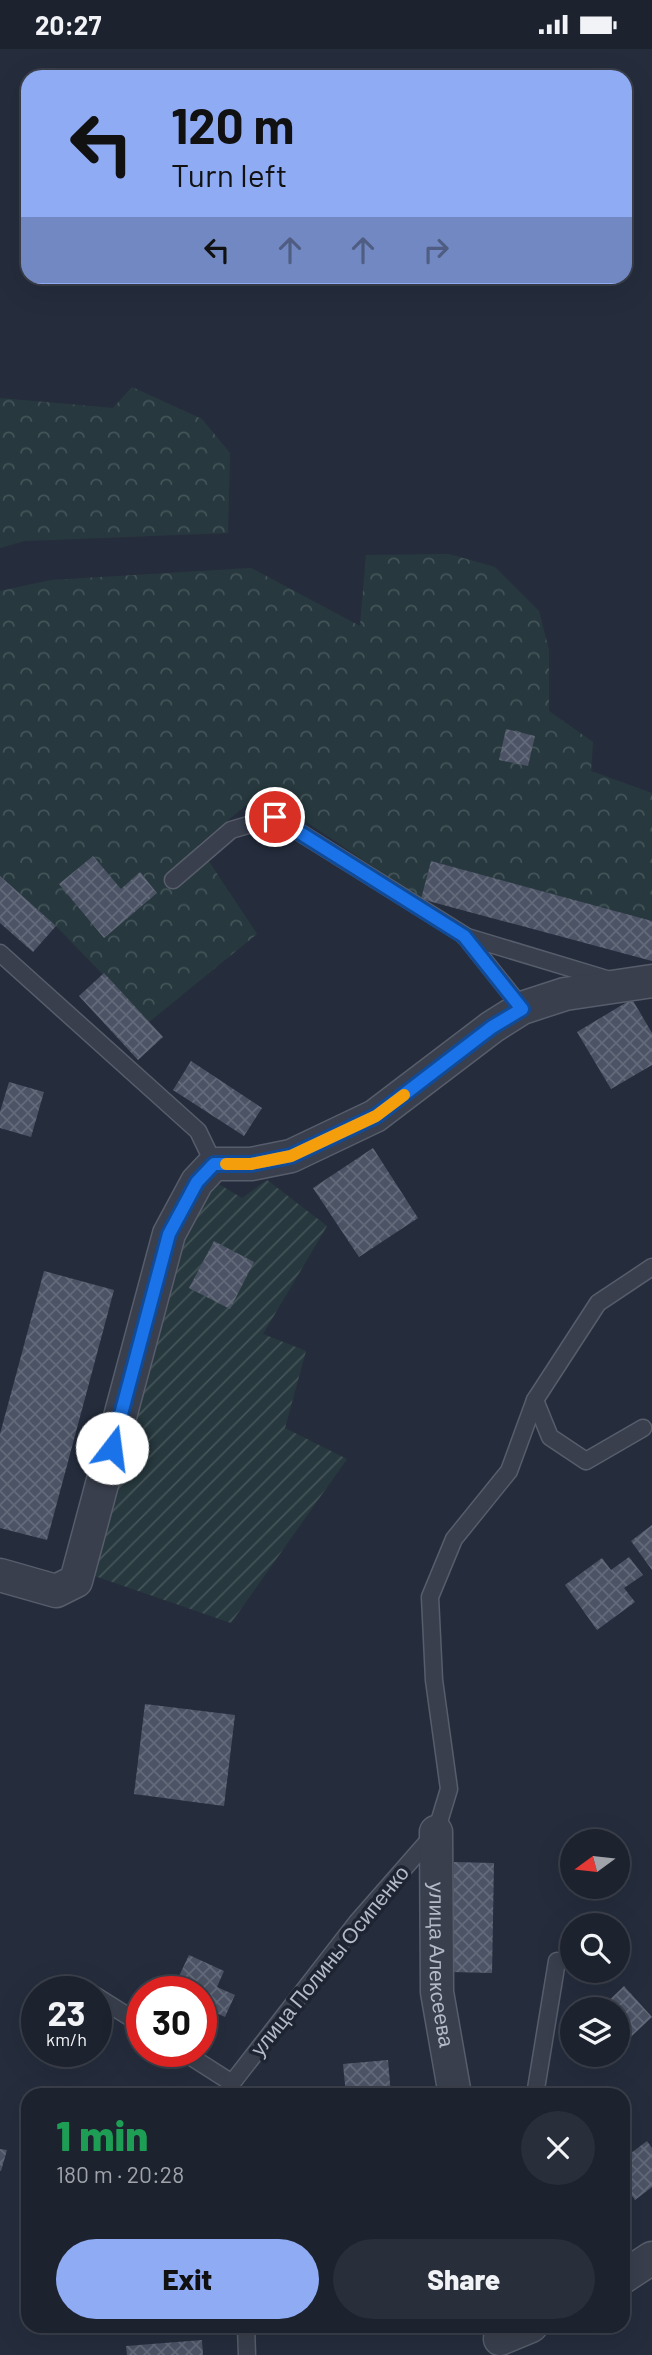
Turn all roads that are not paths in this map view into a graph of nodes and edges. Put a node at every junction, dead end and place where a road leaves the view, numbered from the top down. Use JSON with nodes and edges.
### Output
{"nodes":[{"id":1,"x":173,"y":880,"type":"dead end"},
{"id":2,"x":464,"y":936,"type":"junction"},
{"id":3,"x":0,"y":953,"type":"edge"},
{"id":4,"x":637,"y":983,"type":"edge"},
{"id":5,"x":522,"y":1009,"type":"junction"},
{"id":6,"x":214,"y":1164,"type":"junction"},
{"id":7,"x":652,"y":1267,"type":"edge"},
{"id":8,"x":535,"y":1400,"type":"junction"},
{"id":9,"x":643,"y":1428,"type":"dead end"},
{"id":10,"x":0,"y":1575,"type":"edge"},
{"id":11,"x":436,"y":1832,"type":"junction"},
{"id":12,"x":557,"y":1961,"type":"dead end"},
{"id":13,"x":203,"y":2067,"type":"edge"},
{"id":14,"x":232,"y":2088,"type":"edge"},
{"id":15,"x":234,"y":2088,"type":"edge"},
{"id":16,"x":455,"y":2088,"type":"edge"},
{"id":17,"x":536,"y":2088,"type":"edge"},
{"id":18,"x":652,"y":2258,"type":"edge"},
{"id":19,"x":630,"y":2272,"type":"edge"},
{"id":20,"x":246,"y":2333,"type":"edge"},
{"id":21,"x":247,"y":2355,"type":"edge"}],
"edges":[{"from":1,"to":2,"type":"lane"},
{"from":2,"to":4,"type":"lane"},
{"from":2,"to":5,"type":"lane"},
{"from":3,"to":6,"type":"lane"},
{"from":4,"to":5,"type":"street"},
{"from":5,"to":6,"type":"street"},
{"from":6,"to":10,"type":"street"},
{"from":7,"to":8,"type":"lane"},
{"from":8,"to":9,"type":"lane"},
{"from":8,"to":11,"type":"lane"},
{"from":11,"to":15,"type":"lane","name":"улица Полины Осипенко"},
{"from":11,"to":16,"type":"street","name":"улица Алексеева"},
{"from":12,"to":17,"type":"lane"},
{"from":13,"to":14,"type":"lane"},
{"from":18,"to":19,"type":"street"},
{"from":20,"to":21,"type":"lane"}]}
